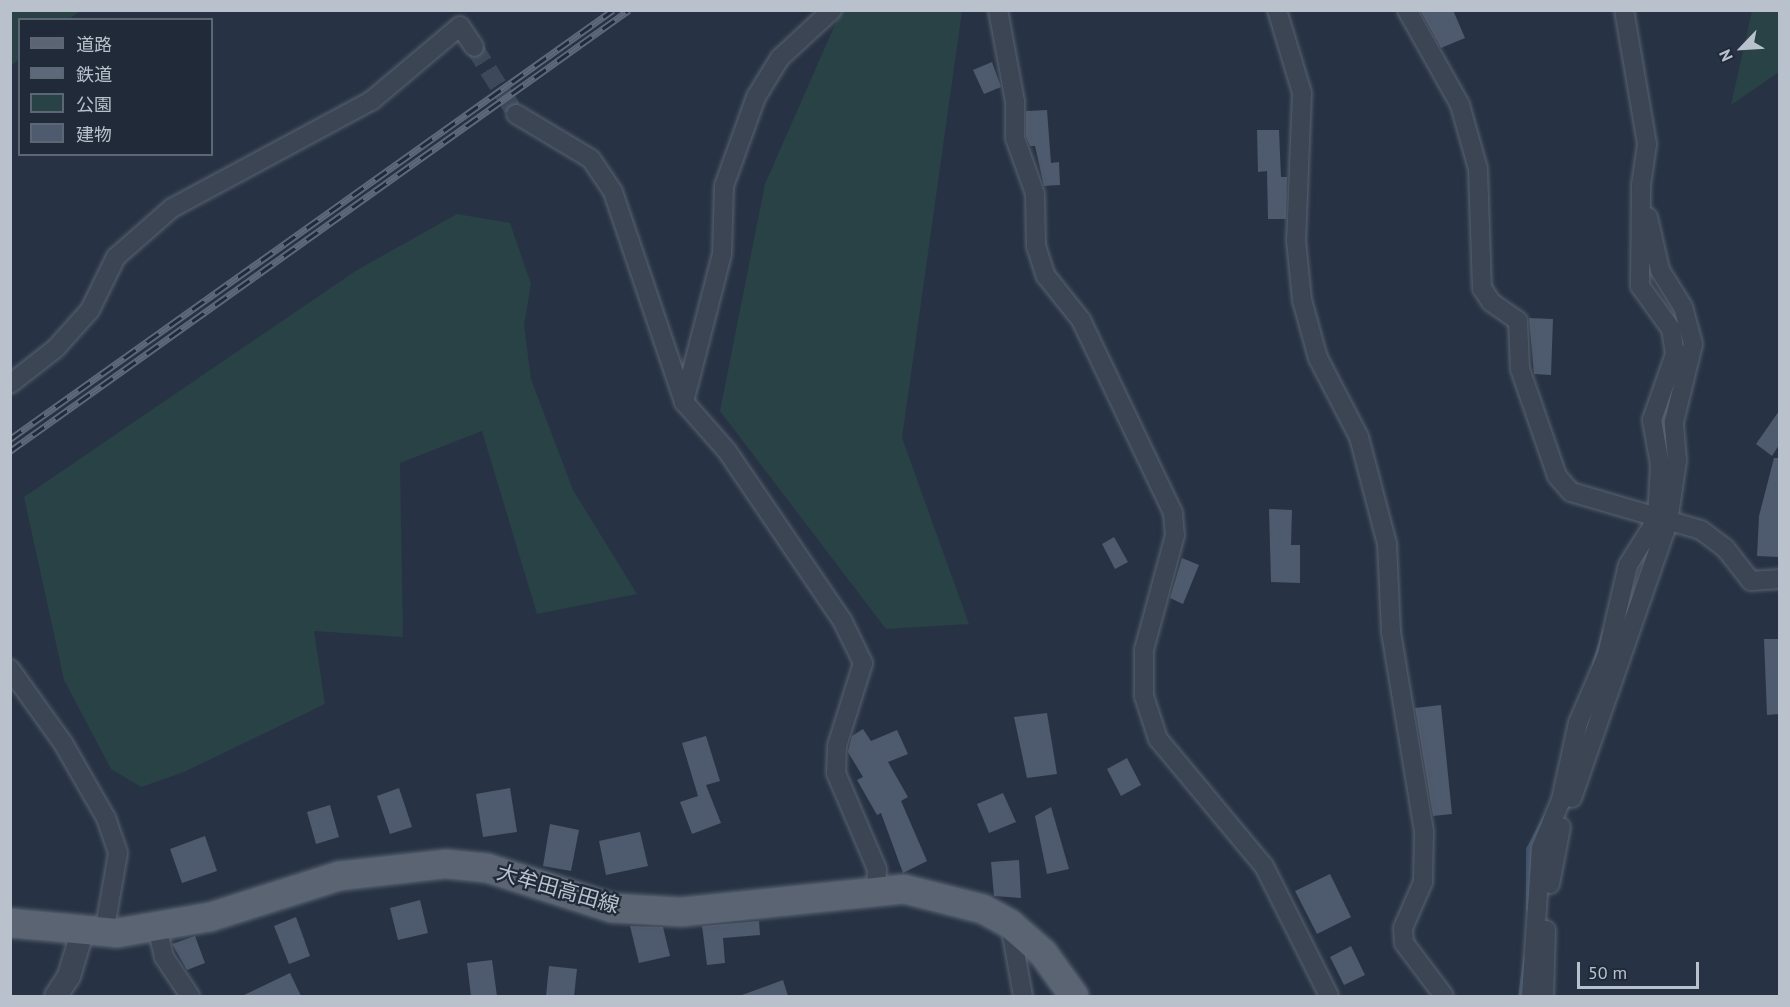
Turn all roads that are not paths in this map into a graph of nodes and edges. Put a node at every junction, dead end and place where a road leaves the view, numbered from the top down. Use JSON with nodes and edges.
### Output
{"nodes":[{"id":1,"x":832,"y":10,"type":"edge"},
{"id":2,"x":998,"y":10,"type":"edge"},
{"id":3,"x":1277,"y":10,"type":"edge"},
{"id":4,"x":1407,"y":10,"type":"edge"},
{"id":5,"x":1624,"y":10,"type":"edge"},
{"id":6,"x":1636,"y":10,"type":"edge"},
{"id":7,"x":474,"y":48,"type":"tunnel mouth"},
{"id":8,"x":516,"y":114,"type":"tunnel mouth"},
{"id":9,"x":10,"y":384,"type":"edge"},
{"id":10,"x":684,"y":402,"type":"junction"},
{"id":11,"x":1662,"y":520,"type":"junction"},
{"id":12,"x":1779,"y":579,"type":"edge"},
{"id":13,"x":10,"y":669,"type":"edge"},
{"id":14,"x":876,"y":888,"type":"junction"},
{"id":15,"x":10,"y":923,"type":"edge"},
{"id":16,"x":1010,"y":924,"type":"junction"},
{"id":17,"x":157,"y":927,"type":"junction"},
{"id":18,"x":93,"y":933,"type":"junction"},
{"id":19,"x":56,"y":996,"type":"edge"},
{"id":20,"x":190,"y":996,"type":"edge"},
{"id":21,"x":1023,"y":996,"type":"edge"},
{"id":22,"x":1074,"y":996,"type":"edge"},
{"id":23,"x":1329,"y":996,"type":"edge"},
{"id":24,"x":1444,"y":996,"type":"edge"},
{"id":25,"x":1531,"y":996,"type":"edge"},
{"id":26,"x":1544,"y":996,"type":"edge"}],
"edges":[{"from":1,"to":10,"type":"street"},
{"from":2,"to":23,"type":"street"},
{"from":3,"to":24,"type":"street"},
{"from":4,"to":11,"type":"street"},
{"from":5,"to":11,"type":"street"},
{"from":6,"to":11,"type":"street"},
{"from":7,"to":9,"type":"street"},
{"from":8,"to":10,"type":"street"},
{"from":10,"to":14,"type":"street"},
{"from":11,"to":12,"type":"street"},
{"from":11,"to":25,"type":"street"},
{"from":11,"to":26,"type":"street"},
{"from":13,"to":18,"type":"street"},
{"from":14,"to":16,"type":"main road","name":"大牟田高田線"},
{"from":14,"to":17,"type":"main road","name":"大牟田高田線"},
{"from":15,"to":18,"type":"main road","name":"大牟田高田線"},
{"from":16,"to":21,"type":"street"},
{"from":16,"to":22,"type":"main road","name":"大牟田高田線"},
{"from":17,"to":18,"type":"main road","name":"大牟田高田線"},
{"from":17,"to":20,"type":"street"},
{"from":18,"to":19,"type":"street"}]}
